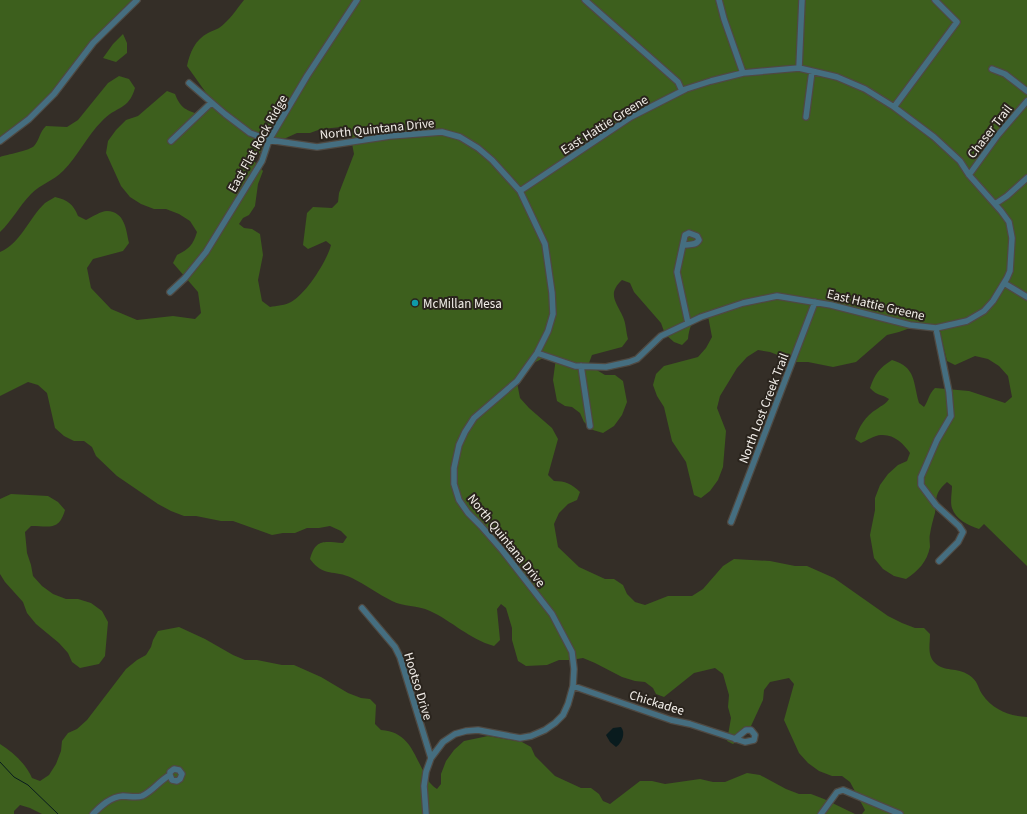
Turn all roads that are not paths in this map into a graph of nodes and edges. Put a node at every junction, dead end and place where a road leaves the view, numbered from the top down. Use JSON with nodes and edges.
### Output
{"nodes":[{"id":1,"x":137,"y":0,"type":"edge"},
{"id":2,"x":357,"y":0,"type":"edge"},
{"id":3,"x":586,"y":0,"type":"edge"},
{"id":4,"x":719,"y":0,"type":"edge"},
{"id":5,"x":802,"y":0,"type":"edge"},
{"id":6,"x":935,"y":0,"type":"edge"},
{"id":7,"x":799,"y":68,"type":"junction"},
{"id":8,"x":992,"y":68,"type":"dead end"},
{"id":9,"x":812,"y":71,"type":"junction"},
{"id":10,"x":743,"y":73,"type":"junction"},
{"id":11,"x":189,"y":83,"type":"dead end"},
{"id":12,"x":682,"y":91,"type":"junction"},
{"id":13,"x":1027,"y":91,"type":"edge"},
{"id":14,"x":1027,"y":101,"type":"edge"},
{"id":15,"x":211,"y":103,"type":"junction"},
{"id":16,"x":894,"y":107,"type":"junction"},
{"id":17,"x":806,"y":117,"type":"dead end"},
{"id":18,"x":269,"y":140,"type":"junction"},
{"id":19,"x":0,"y":141,"type":"edge"},
{"id":20,"x":171,"y":141,"type":"dead end"},
{"id":21,"x":969,"y":175,"type":"junction"},
{"id":22,"x":1027,"y":178,"type":"edge"},
{"id":23,"x":520,"y":191,"type":"junction"},
{"id":24,"x":995,"y":204,"type":"junction"},
{"id":25,"x":683,"y":244,"type":"dead end"},
{"id":26,"x":1004,"y":284,"type":"junction"},
{"id":27,"x":170,"y":292,"type":"dead end"},
{"id":28,"x":1027,"y":297,"type":"edge"},
{"id":29,"x":815,"y":302,"type":"junction"},
{"id":30,"x":688,"y":323,"type":"junction"},
{"id":31,"x":936,"y":328,"type":"junction"},
{"id":32,"x":537,"y":353,"type":"junction"},
{"id":33,"x":580,"y":366,"type":"junction"},
{"id":34,"x":590,"y":426,"type":"dead end"},
{"id":35,"x":731,"y":522,"type":"dead end"},
{"id":36,"x":939,"y":561,"type":"dead end"},
{"id":37,"x":362,"y":608,"type":"dead end"},
{"id":38,"x":573,"y":686,"type":"junction"},
{"id":39,"x":735,"y":738,"type":"dead end"},
{"id":40,"x":431,"y":758,"type":"junction"},
{"id":41,"x":170,"y":775,"type":"dead end"},
{"id":42,"x":93,"y":814,"type":"edge"},
{"id":43,"x":426,"y":814,"type":"edge"},
{"id":44,"x":821,"y":814,"type":"edge"},
{"id":45,"x":900,"y":814,"type":"edge"}],
"edges":[{"from":1,"to":19,"type":"street"},
{"from":2,"to":18,"type":"street","name":"East Flat Rock Ridge"},
{"from":3,"to":12,"type":"street"},
{"from":4,"to":10,"type":"street"},
{"from":5,"to":7,"type":"street"},
{"from":6,"to":16,"type":"street"},
{"from":7,"to":9,"type":"street","name":"East Hattie Greene"},
{"from":7,"to":10,"type":"street","name":"East Hattie Greene"},
{"from":8,"to":13,"type":"street"},
{"from":9,"to":16,"type":"street","name":"East Hattie Greene"},
{"from":9,"to":17,"type":"street"},
{"from":10,"to":12,"type":"street","name":"East Hattie Greene"},
{"from":11,"to":15,"type":"street","name":"North Quintana Drive"},
{"from":12,"to":23,"type":"street","name":"East Hattie Greene"},
{"from":14,"to":21,"type":"street","name":"Chaser Trail"},
{"from":15,"to":18,"type":"street","name":"North Quintana Drive"},
{"from":15,"to":20,"type":"street"},
{"from":16,"to":21,"type":"street","name":"East Hattie Greene"},
{"from":18,"to":23,"type":"street","name":"North Quintana Drive"},
{"from":18,"to":27,"type":"street","name":"East Flat Rock Ridge"},
{"from":21,"to":24,"type":"street","name":"East Hattie Greene"},
{"from":22,"to":24,"type":"street"},
{"from":23,"to":32,"type":"street","name":"North Quintana Drive"},
{"from":24,"to":26,"type":"street","name":"East Hattie Greene"},
{"from":25,"to":30,"type":"street"},
{"from":26,"to":28,"type":"street"},
{"from":26,"to":31,"type":"street","name":"East Hattie Greene"},
{"from":29,"to":30,"type":"street","name":"East Hattie Greene"},
{"from":29,"to":31,"type":"street","name":"East Hattie Greene"},
{"from":29,"to":35,"type":"street","name":"North Lost Creek Trail"},
{"from":30,"to":33,"type":"street","name":"East Hattie Greene"},
{"from":31,"to":36,"type":"street"},
{"from":32,"to":33,"type":"street","name":"East Hattie Greene"},
{"from":32,"to":38,"type":"street","name":"North Quintana Drive"},
{"from":33,"to":34,"type":"street"},
{"from":37,"to":40,"type":"street","name":"Hootso Drive"},
{"from":38,"to":39,"type":"street","name":"Chickadee"},
{"from":38,"to":40,"type":"street","name":"North Quintana Drive"},
{"from":40,"to":43,"type":"street","name":"North Quintana Drive"},
{"from":41,"to":42,"type":"street"},
{"from":44,"to":45,"type":"street"}]}
